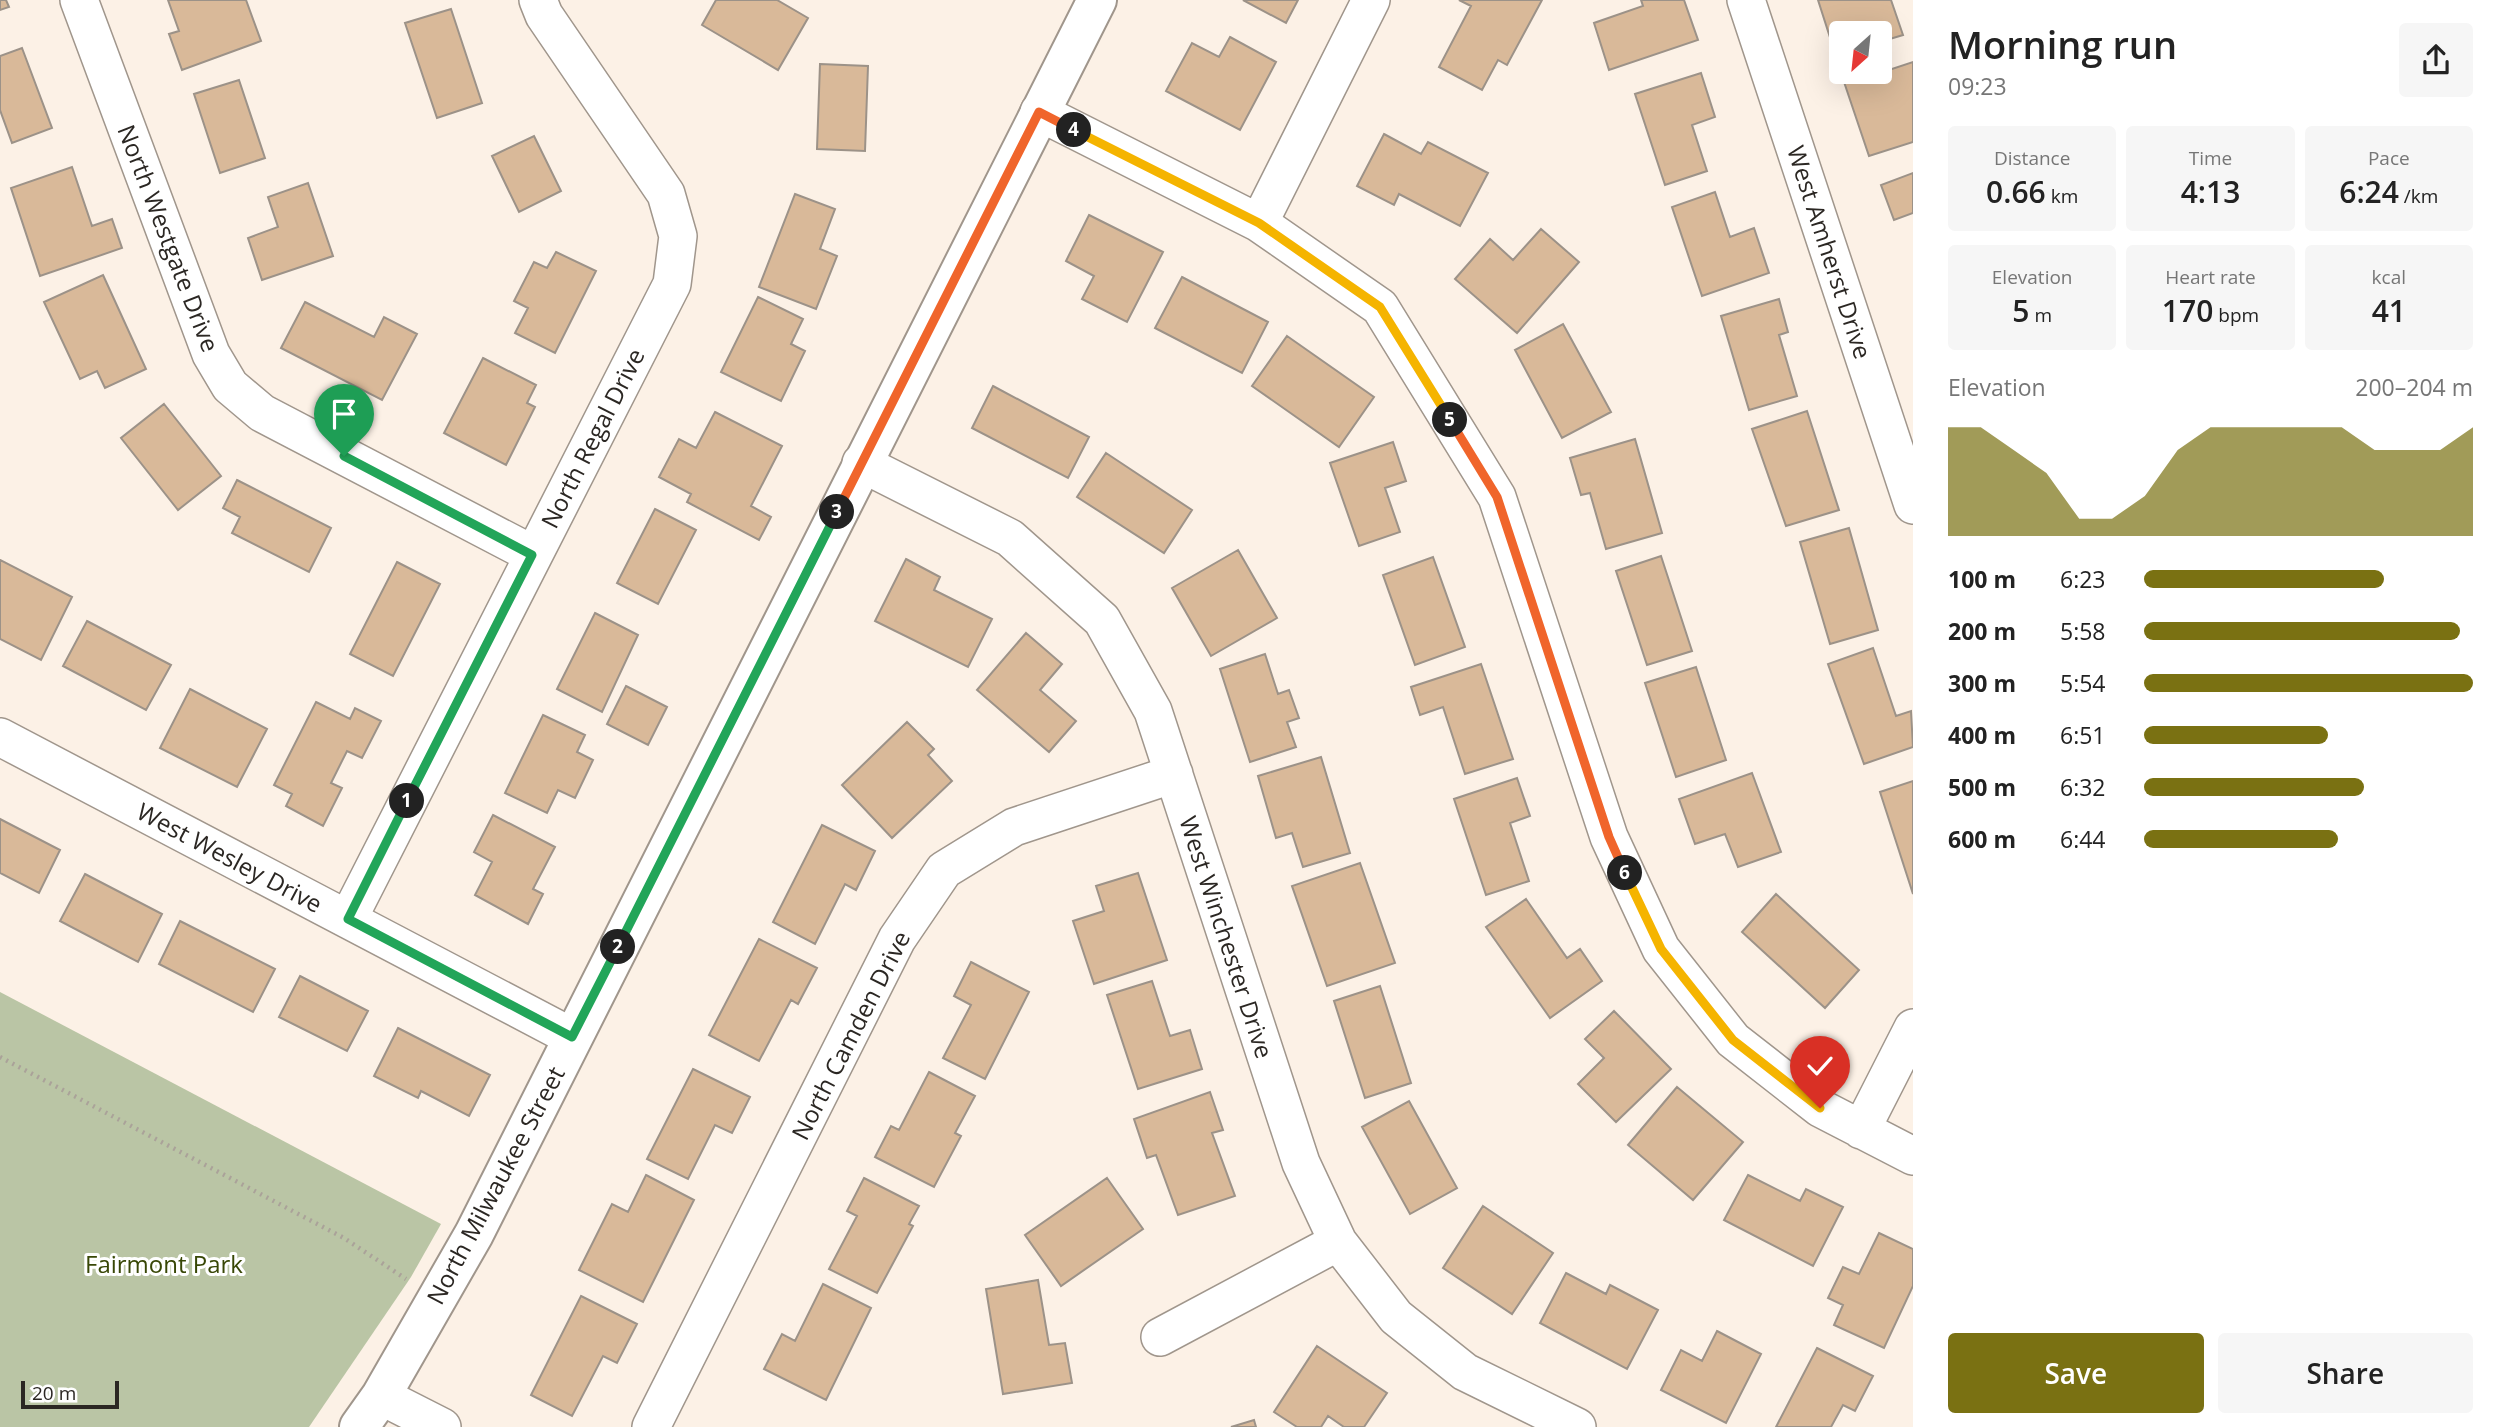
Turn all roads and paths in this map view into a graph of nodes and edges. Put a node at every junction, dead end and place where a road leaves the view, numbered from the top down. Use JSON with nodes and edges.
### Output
{"nodes":[{"id":1,"x":79,"y":0,"type":"edge"},
{"id":2,"x":538,"y":0,"type":"edge"},
{"id":3,"x":1097,"y":0,"type":"edge"},
{"id":4,"x":1371,"y":0,"type":"edge"},
{"id":5,"x":1746,"y":0,"type":"edge"},
{"id":6,"x":1039,"y":112,"type":"junction"},
{"id":7,"x":1259,"y":223,"type":"junction"},
{"id":8,"x":862,"y":463,"type":"junction"},
{"id":9,"x":1913,"y":505,"type":"edge"},
{"id":10,"x":532,"y":555,"type":"junction"},
{"id":11,"x":0,"y":737,"type":"edge"},
{"id":12,"x":1174,"y":774,"type":"junction"},
{"id":13,"x":348,"y":919,"type":"junction"},
{"id":14,"x":1913,"y":1028,"type":"edge"},
{"id":15,"x":572,"y":1037,"type":"junction"},
{"id":16,"x":0,"y":1057,"type":"edge"},
{"id":17,"x":1861,"y":1130,"type":"junction"},
{"id":18,"x":1913,"y":1156,"type":"edge"},
{"id":19,"x":1338,"y":1242,"type":"junction"},
{"id":20,"x":413,"y":1284,"type":"dead end"},
{"id":21,"x":1160,"y":1337,"type":"dead end"},
{"id":22,"x":381,"y":1396,"type":"junction"},
{"id":23,"x":359,"y":1427,"type":"edge"},
{"id":24,"x":442,"y":1427,"type":"edge"},
{"id":25,"x":651,"y":1427,"type":"edge"},
{"id":26,"x":1577,"y":1427,"type":"edge"}],
"edges":[{"from":1,"to":10,"type":"street","name":"North Westgate Drive"},
{"from":2,"to":10,"type":"street","name":"North Regal Drive"},
{"from":3,"to":6,"type":"main road","name":"North Milwaukee Street"},
{"from":4,"to":7,"type":"street"},
{"from":5,"to":9,"type":"street","name":"West Amherst Drive"},
{"from":6,"to":7,"type":"street"},
{"from":6,"to":8,"type":"main road","name":"North Milwaukee Street"},
{"from":7,"to":17,"type":"street"},
{"from":8,"to":12,"type":"street","name":"West Winchester Drive"},
{"from":8,"to":15,"type":"main road","name":"North Milwaukee Street"},
{"from":10,"to":13,"type":"street","name":"North Regal Drive"},
{"from":11,"to":13,"type":"street","name":"West Wesley Drive"},
{"from":12,"to":19,"type":"street","name":"West Winchester Drive"},
{"from":12,"to":25,"type":"street","name":"North Camden Drive"},
{"from":13,"to":15,"type":"street","name":"West Wesley Drive"},
{"from":14,"to":17,"type":"street"},
{"from":15,"to":22,"type":"main road","name":"North Milwaukee Street"},
{"from":16,"to":20,"type":"path"},
{"from":17,"to":18,"type":"street"},
{"from":19,"to":21,"type":"street"},
{"from":19,"to":26,"type":"street","name":"West Winchester Drive"},
{"from":22,"to":23,"type":"main road","name":"North Milwaukee Street"},
{"from":22,"to":24,"type":"street"}]}
